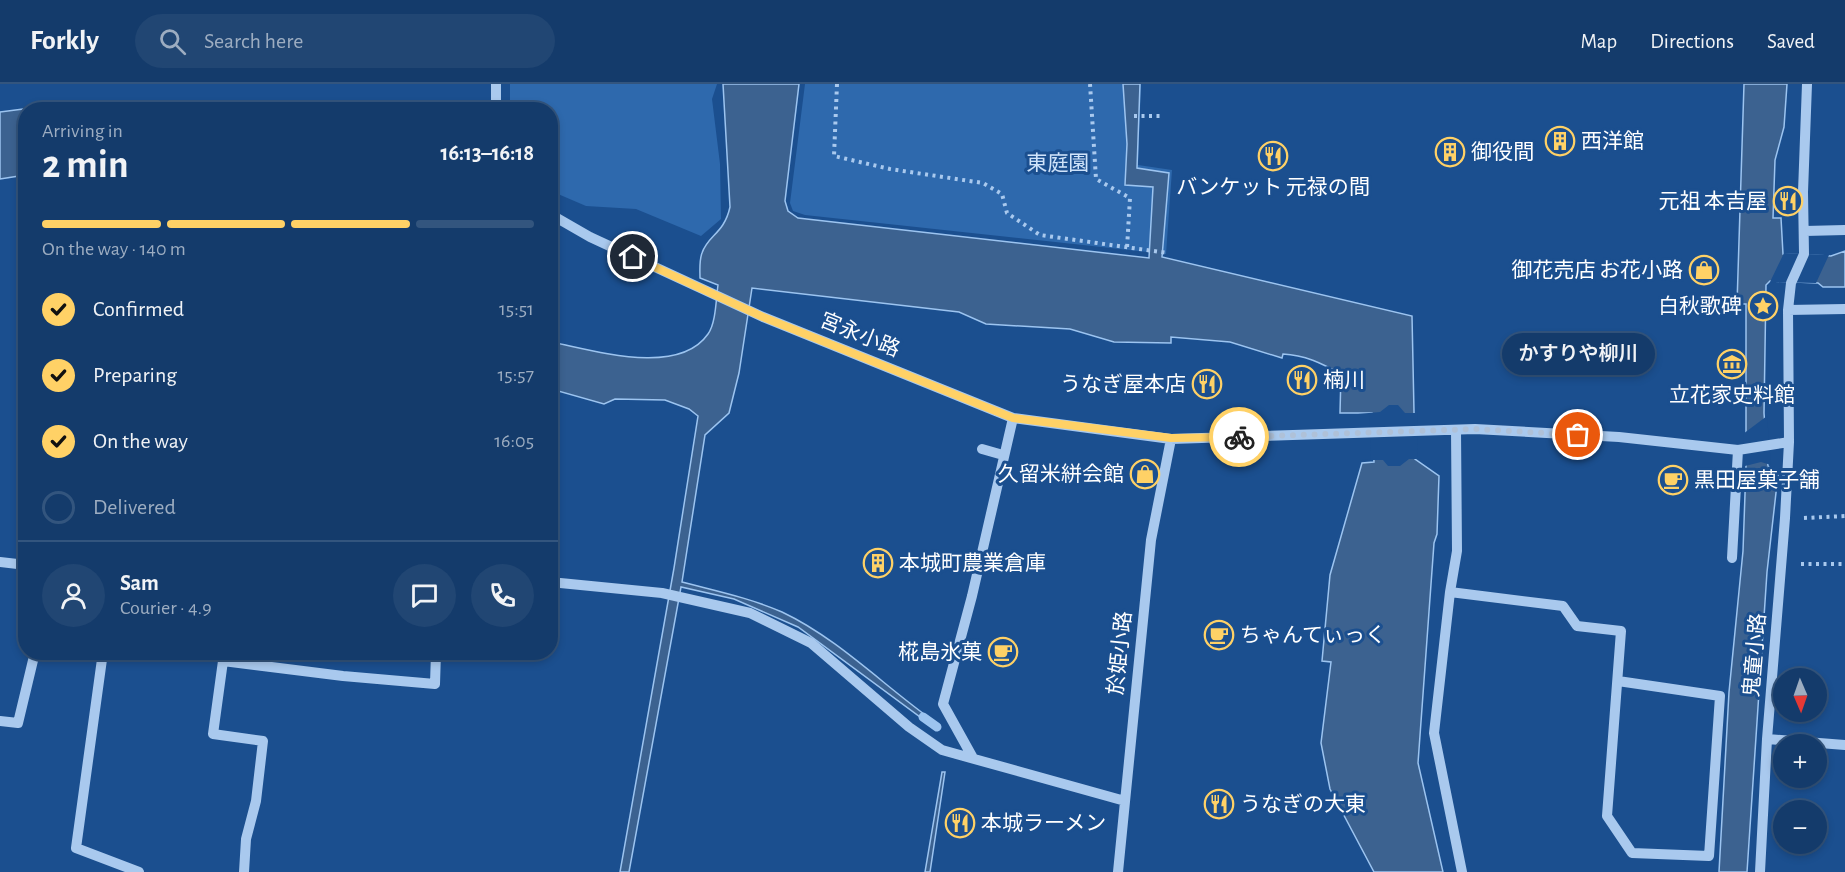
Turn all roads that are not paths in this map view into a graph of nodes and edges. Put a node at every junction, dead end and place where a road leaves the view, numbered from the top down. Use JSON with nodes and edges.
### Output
{"nodes":[{"id":1,"x":496,"y":84,"type":"edge"},
{"id":2,"x":1807,"y":84,"type":"edge"},
{"id":3,"x":496,"y":102,"type":"edge"},
{"id":4,"x":558,"y":219,"type":"edge"},
{"id":5,"x":1845,"y":230,"type":"edge"},
{"id":6,"x":1805,"y":231,"type":"junction"},
{"id":7,"x":1845,"y":309,"type":"edge"},
{"id":8,"x":1788,"y":310,"type":"junction"},
{"id":9,"x":1013,"y":418,"type":"junction"},
{"id":10,"x":1456,"y":430,"type":"junction"},
{"id":11,"x":1171,"y":438,"type":"junction"},
{"id":12,"x":1789,"y":442,"type":"junction"},
{"id":13,"x":982,"y":448,"type":"dead end"},
{"id":14,"x":1741,"y":450,"type":"junction"},
{"id":15,"x":1003,"y":455,"type":"junction"},
{"id":16,"x":1732,"y":558,"type":"dead end"},
{"id":17,"x":0,"y":562,"type":"edge"},
{"id":18,"x":18,"y":564,"type":"edge"},
{"id":19,"x":558,"y":583,"type":"edge"},
{"id":20,"x":1450,"y":592,"type":"junction"},
{"id":21,"x":33,"y":660,"type":"edge"},
{"id":22,"x":102,"y":660,"type":"edge"},
{"id":23,"x":223,"y":660,"type":"edge"},
{"id":24,"x":242,"y":660,"type":"edge"},
{"id":25,"x":436,"y":660,"type":"edge"},
{"id":26,"x":1618,"y":681,"type":"junction"},
{"id":27,"x":0,"y":721,"type":"edge"},
{"id":28,"x":1767,"y":739,"type":"junction"},
{"id":29,"x":1845,"y":745,"type":"edge"},
{"id":30,"x":973,"y":758,"type":"junction"},
{"id":31,"x":1125,"y":801,"type":"junction"},
{"id":32,"x":139,"y":872,"type":"edge"},
{"id":33,"x":244,"y":872,"type":"edge"},
{"id":34,"x":1118,"y":872,"type":"edge"},
{"id":35,"x":1462,"y":872,"type":"edge"},
{"id":36,"x":1760,"y":872,"type":"edge"}],
"edges":[{"from":1,"to":3,"type":"street"},
{"from":2,"to":6,"type":"street"},
{"from":4,"to":9,"type":"street","name":"宮永小路"},
{"from":5,"to":6,"type":"street"},
{"from":6,"to":8,"type":"street","name":"鬼童小路"},
{"from":7,"to":8,"type":"street"},
{"from":8,"to":12,"type":"street","name":"鬼童小路"},
{"from":9,"to":11,"type":"street","name":"宮永小路"},
{"from":9,"to":15,"type":"street"},
{"from":10,"to":11,"type":"street","name":"宮永小路"},
{"from":10,"to":14,"type":"street","name":"宮永小路"},
{"from":10,"to":20,"type":"street"},
{"from":11,"to":31,"type":"street","name":"於姫小路"},
{"from":12,"to":14,"type":"street","name":"宮永小路"},
{"from":12,"to":28,"type":"street","name":"鬼童小路"},
{"from":13,"to":15,"type":"street"},
{"from":14,"to":16,"type":"street"},
{"from":15,"to":30,"type":"street"},
{"from":17,"to":18,"type":"street"},
{"from":19,"to":30,"type":"street"},
{"from":20,"to":26,"type":"street"},
{"from":20,"to":35,"type":"street"},
{"from":21,"to":27,"type":"street"},
{"from":22,"to":32,"type":"street"},
{"from":23,"to":33,"type":"street"},
{"from":24,"to":25,"type":"street"},
{"from":26,"to":26,"type":"street"},
{"from":28,"to":29,"type":"street"},
{"from":28,"to":36,"type":"street","name":"鬼童小路"},
{"from":30,"to":31,"type":"street"},
{"from":31,"to":34,"type":"street","name":"於姫小路"}]}
